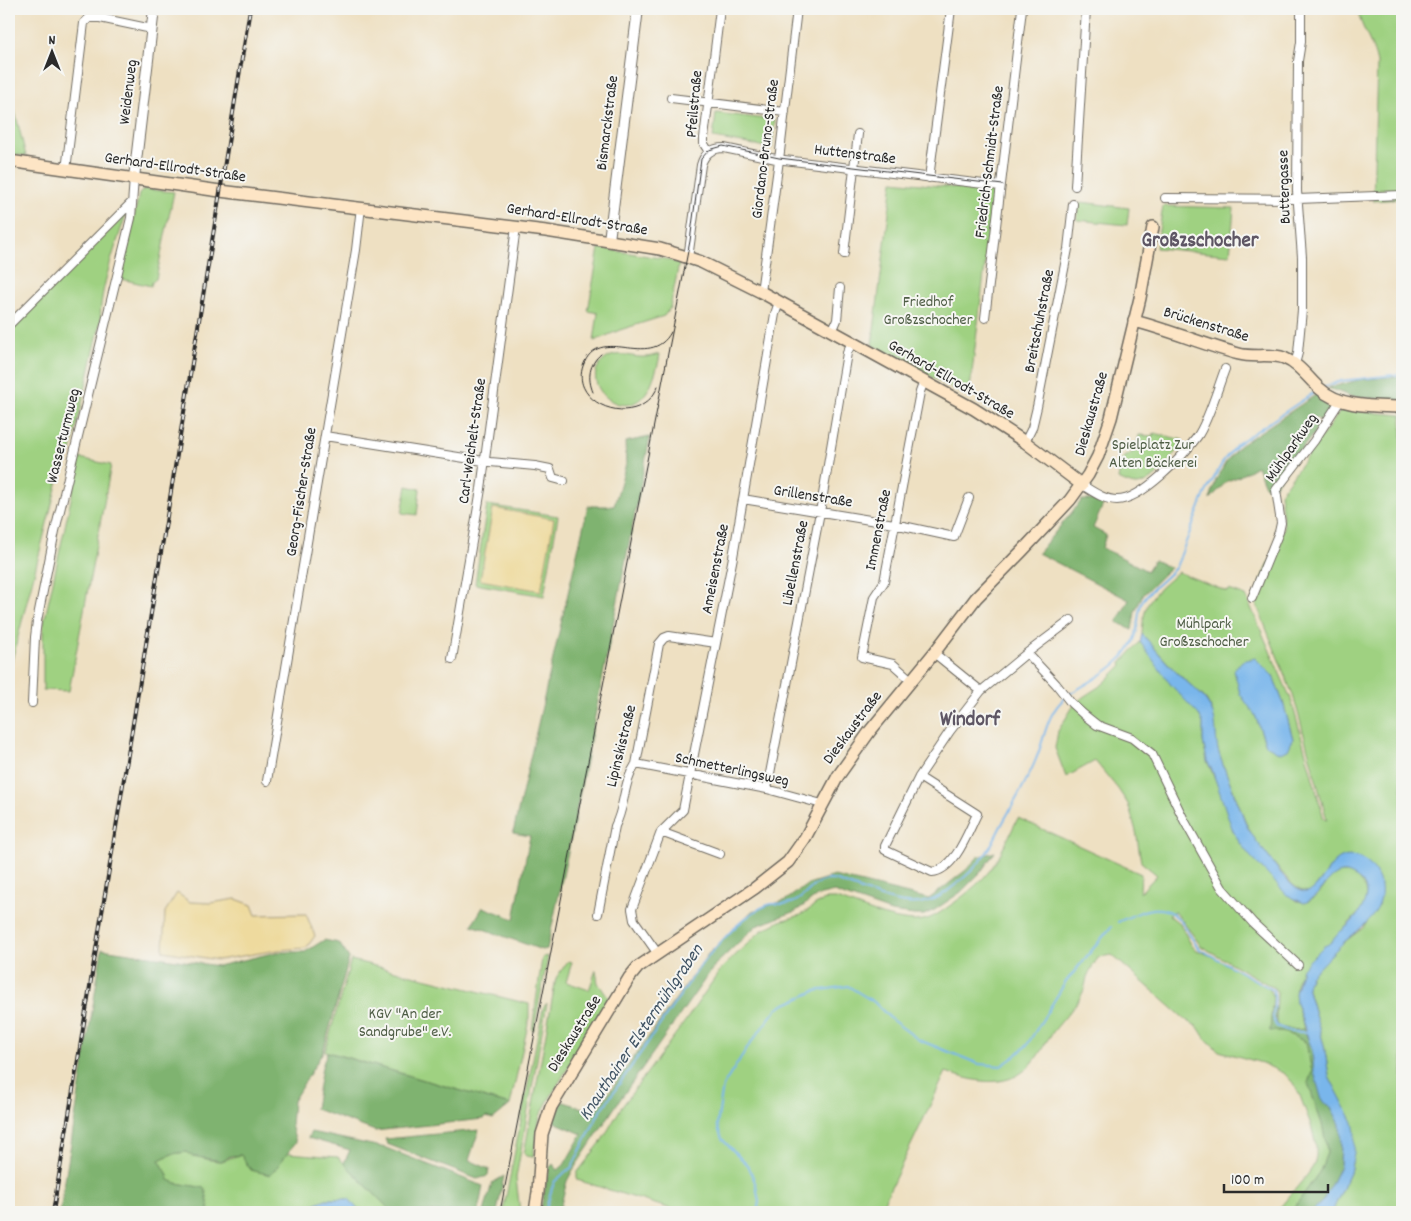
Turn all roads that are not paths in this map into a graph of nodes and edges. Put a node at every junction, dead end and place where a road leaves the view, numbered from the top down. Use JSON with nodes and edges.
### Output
{"nodes":[{"id":1,"x":154,"y":9,"type":"edge"},
{"id":2,"x":638,"y":9,"type":"edge"},
{"id":3,"x":720,"y":9,"type":"edge"},
{"id":4,"x":797,"y":9,"type":"edge"},
{"id":5,"x":951,"y":9,"type":"edge"},
{"id":6,"x":1022,"y":9,"type":"edge"},
{"id":7,"x":1086,"y":9,"type":"edge"},
{"id":8,"x":1301,"y":9,"type":"edge"},
{"id":9,"x":152,"y":29,"type":"junction"},
{"id":10,"x":672,"y":98,"type":"dead end"},
{"id":11,"x":708,"y":104,"type":"junction"},
{"id":12,"x":785,"y":112,"type":"junction"},
{"id":13,"x":858,"y":134,"type":"dead end"},
{"id":14,"x":709,"y":152,"type":"junction"},
{"id":15,"x":779,"y":160,"type":"junction"},
{"id":16,"x":9,"y":161,"type":"edge"},
{"id":17,"x":855,"y":169,"type":"junction"},
{"id":18,"x":66,"y":170,"type":"junction"},
{"id":19,"x":134,"y":178,"type":"junction"},
{"id":20,"x":929,"y":178,"type":"junction"},
{"id":21,"x":1000,"y":186,"type":"junction"},
{"id":22,"x":1075,"y":186,"type":"dead end"},
{"id":23,"x":1402,"y":195,"type":"edge"},
{"id":24,"x":1165,"y":198,"type":"dead end"},
{"id":25,"x":1298,"y":199,"type":"junction"},
{"id":26,"x":131,"y":203,"type":"junction"},
{"id":27,"x":1073,"y":204,"type":"dead end"},
{"id":28,"x":362,"y":207,"type":"junction"},
{"id":29,"x":1153,"y":226,"type":"dead end"},
{"id":30,"x":516,"y":227,"type":"junction"},
{"id":31,"x":609,"y":240,"type":"junction"},
{"id":32,"x":844,"y":254,"type":"dead end"},
{"id":33,"x":688,"y":258,"type":"junction"},
{"id":34,"x":840,"y":288,"type":"dead end"},
{"id":35,"x":760,"y":292,"type":"junction"},
{"id":36,"x":779,"y":302,"type":"junction"},
{"id":37,"x":985,"y":318,"type":"dead end"},
{"id":38,"x":1134,"y":321,"type":"junction"},
{"id":39,"x":9,"y":324,"type":"edge"},
{"id":40,"x":832,"y":332,"type":"junction"},
{"id":41,"x":852,"y":342,"type":"junction"},
{"id":42,"x":1294,"y":364,"type":"junction"},
{"id":43,"x":1225,"y":369,"type":"dead end"},
{"id":44,"x":924,"y":381,"type":"junction"},
{"id":45,"x":1335,"y":398,"type":"junction"},
{"id":46,"x":1402,"y":407,"type":"edge"},
{"id":47,"x":325,"y":436,"type":"junction"},
{"id":48,"x":1025,"y":442,"type":"junction"},
{"id":49,"x":485,"y":461,"type":"junction"},
{"id":50,"x":564,"y":481,"type":"dead end"},
{"id":51,"x":1082,"y":485,"type":"junction"},
{"id":52,"x":969,"y":498,"type":"dead end"},
{"id":53,"x":743,"y":499,"type":"junction"},
{"id":54,"x":820,"y":512,"type":"junction"},
{"id":55,"x":894,"y":524,"type":"junction"},
{"id":56,"x":1252,"y":598,"type":"dead end"},
{"id":57,"x":1071,"y":620,"type":"dead end"},
{"id":58,"x":716,"y":643,"type":"junction"},
{"id":59,"x":934,"y":653,"type":"junction"},
{"id":60,"x":1027,"y":653,"type":"junction"},
{"id":61,"x":452,"y":659,"type":"dead end"},
{"id":62,"x":911,"y":680,"type":"junction"},
{"id":63,"x":981,"y":691,"type":"junction"},
{"id":64,"x":32,"y":703,"type":"dead end"},
{"id":65,"x":636,"y":764,"type":"junction"},
{"id":66,"x":690,"y":775,"type":"junction"},
{"id":67,"x":919,"y":777,"type":"junction"},
{"id":68,"x":267,"y":781,"type":"dead end"},
{"id":69,"x":767,"y":789,"type":"junction"},
{"id":70,"x":822,"y":804,"type":"junction"},
{"id":71,"x":661,"y":832,"type":"junction"},
{"id":72,"x":720,"y":854,"type":"dead end"},
{"id":73,"x":598,"y":914,"type":"dead end"},
{"id":74,"x":658,"y":954,"type":"junction"},
{"id":75,"x":1298,"y":965,"type":"dead end"},
{"id":76,"x":535,"y":1212,"type":"edge"}],
"edges":[{"from":1,"to":9,"type":"street","name":"Weidenweg"},
{"from":2,"to":31,"type":"street","name":"Bismarckstraße"},
{"from":3,"to":11,"type":"street","name":"Pfeilstraße"},
{"from":4,"to":12,"type":"street","name":"Giordano-Bruno-Straße"},
{"from":5,"to":20,"type":"street"},
{"from":6,"to":21,"type":"street","name":"Friedrich-Schmidt-Straße"},
{"from":7,"to":22,"type":"street"},
{"from":8,"to":25,"type":"street","name":"Buttergasse"},
{"from":9,"to":18,"type":"street"},
{"from":9,"to":19,"type":"street","name":"Weidenweg"},
{"from":10,"to":11,"type":"street"},
{"from":11,"to":12,"type":"street"},
{"from":11,"to":14,"type":"street","name":"Pfeilstraße"},
{"from":12,"to":15,"type":"street","name":"Giordano-Bruno-Straße"},
{"from":13,"to":17,"type":"street"},
{"from":14,"to":15,"type":"street","name":"Huttenstraße"},
{"from":14,"to":33,"type":"street","name":"Pfeilstraße"},
{"from":15,"to":17,"type":"street","name":"Huttenstraße"},
{"from":15,"to":35,"type":"street","name":"Giordano-Bruno-Straße"},
{"from":16,"to":18,"type":"main road","name":"Gerhard-Ellrodt-Straße"},
{"from":17,"to":20,"type":"street","name":"Huttenstraße"},
{"from":17,"to":32,"type":"street"},
{"from":18,"to":19,"type":"main road","name":"Gerhard-Ellrodt-Straße"},
{"from":19,"to":26,"type":"street","name":"Wasserturmweg"},
{"from":19,"to":28,"type":"main road","name":"Gerhard-Ellrodt-Straße"},
{"from":20,"to":21,"type":"street","name":"Huttenstraße"},
{"from":21,"to":37,"type":"street","name":"Friedrich-Schmidt-Straße"},
{"from":23,"to":25,"type":"street"},
{"from":24,"to":25,"type":"street"},
{"from":25,"to":42,"type":"street","name":"Buttergasse"},
{"from":26,"to":39,"type":"street"},
{"from":26,"to":64,"type":"street","name":"Wasserturmweg"},
{"from":27,"to":48,"type":"street","name":"Breitschuhstraße"},
{"from":28,"to":30,"type":"main road","name":"Gerhard-Ellrodt-Straße"},
{"from":28,"to":47,"type":"street","name":"Georg-Fischer-Straße"},
{"from":29,"to":38,"type":"main road","name":"Dieskaustraße"},
{"from":30,"to":31,"type":"main road","name":"Gerhard-Ellrodt-Straße"},
{"from":30,"to":49,"type":"street","name":"Carl-Weichelt-Straße"},
{"from":31,"to":33,"type":"main road","name":"Gerhard-Ellrodt-Straße"},
{"from":33,"to":35,"type":"main road","name":"Gerhard-Ellrodt-Straße"},
{"from":34,"to":40,"type":"street"},
{"from":35,"to":36,"type":"main road","name":"Gerhard-Ellrodt-Straße"},
{"from":36,"to":40,"type":"main road","name":"Gerhard-Ellrodt-Straße"},
{"from":36,"to":53,"type":"street","name":"Ameisenstraße"},
{"from":38,"to":42,"type":"main road","name":"Brückenstraße"},
{"from":38,"to":51,"type":"main road","name":"Dieskaustraße"},
{"from":40,"to":41,"type":"main road","name":"Gerhard-Ellrodt-Straße"},
{"from":41,"to":44,"type":"main road","name":"Gerhard-Ellrodt-Straße"},
{"from":41,"to":54,"type":"street","name":"Libellenstraße"},
{"from":42,"to":45,"type":"main road","name":"Brückenstraße"},
{"from":43,"to":51,"type":"street"},
{"from":44,"to":48,"type":"main road","name":"Gerhard-Ellrodt-Straße"},
{"from":44,"to":55,"type":"street","name":"Immenstraße"},
{"from":45,"to":46,"type":"main road","name":"Brückenstraße"},
{"from":45,"to":56,"type":"street","name":"Mühlparkweg"},
{"from":47,"to":49,"type":"street"},
{"from":47,"to":68,"type":"street","name":"Georg-Fischer-Straße"},
{"from":48,"to":51,"type":"main road","name":"Gerhard-Ellrodt-Straße"},
{"from":49,"to":50,"type":"street"},
{"from":49,"to":61,"type":"street","name":"Carl-Weichelt-Straße"},
{"from":51,"to":59,"type":"main road","name":"Dieskaustraße"},
{"from":52,"to":55,"type":"street","name":"Grillenstraße"},
{"from":53,"to":54,"type":"street","name":"Grillenstraße"},
{"from":53,"to":58,"type":"street","name":"Ameisenstraße"},
{"from":54,"to":55,"type":"street","name":"Grillenstraße"},
{"from":54,"to":69,"type":"street","name":"Libellenstraße"},
{"from":55,"to":62,"type":"street","name":"Immenstraße"},
{"from":57,"to":60,"type":"street"},
{"from":58,"to":65,"type":"street","name":"Lipinskistraße"},
{"from":58,"to":66,"type":"street","name":"Ameisenstraße"},
{"from":59,"to":62,"type":"main road","name":"Dieskaustraße"},
{"from":59,"to":63,"type":"street"},
{"from":60,"to":63,"type":"street"},
{"from":60,"to":75,"type":"street"},
{"from":62,"to":70,"type":"main road","name":"Dieskaustraße"},
{"from":63,"to":67,"type":"street"},
{"from":65,"to":66,"type":"street","name":"Schmetterlingsweg"},
{"from":65,"to":73,"type":"street","name":"Lipinskistraße"},
{"from":66,"to":69,"type":"street","name":"Schmetterlingsweg"},
{"from":66,"to":71,"type":"street","name":"Ameisenstraße"},
{"from":67,"to":67,"type":"street"},
{"from":69,"to":70,"type":"street","name":"Schmetterlingsweg"},
{"from":70,"to":74,"type":"main road","name":"Dieskaustraße"},
{"from":71,"to":72,"type":"street"},
{"from":71,"to":74,"type":"street","name":"Ameisenstraße"},
{"from":74,"to":76,"type":"main road","name":"Dieskaustraße"}]}
